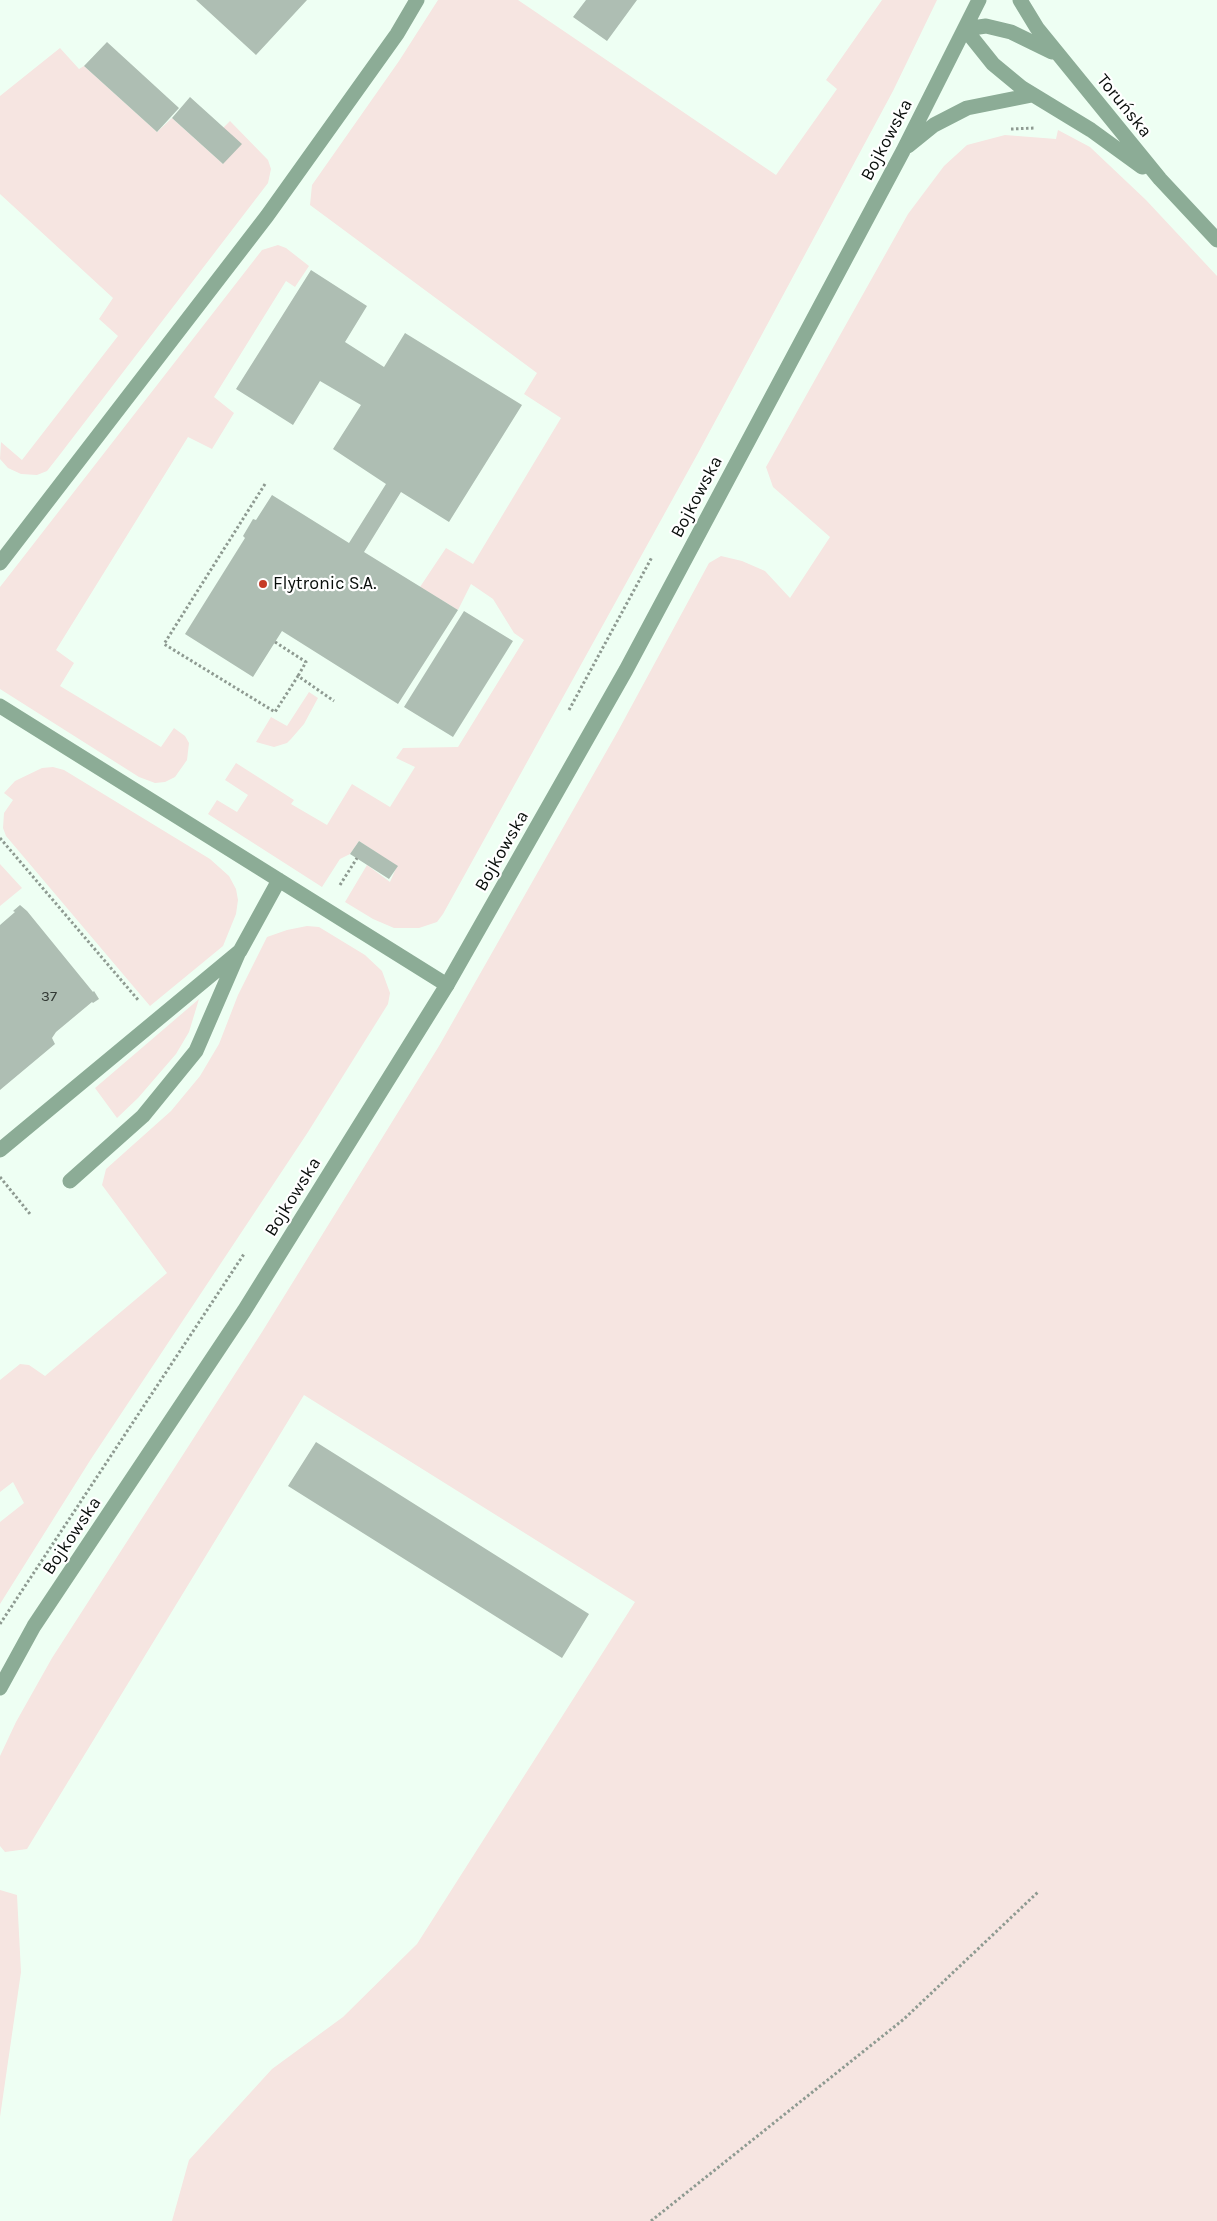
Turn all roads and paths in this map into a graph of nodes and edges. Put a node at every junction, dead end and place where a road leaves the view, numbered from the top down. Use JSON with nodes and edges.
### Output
{"nodes":[{"id":1,"x":417,"y":0,"type":"edge"},
{"id":2,"x":979,"y":0,"type":"edge"},
{"id":3,"x":1020,"y":0,"type":"edge"},
{"id":4,"x":965,"y":29,"type":"junction"},
{"id":5,"x":1060,"y":57,"type":"junction"},
{"id":6,"x":1032,"y":95,"type":"junction"},
{"id":7,"x":1043,"y":128,"type":"dead end"},
{"id":8,"x":1008,"y":129,"type":"dead end"},
{"id":9,"x":903,"y":150,"type":"junction"},
{"id":10,"x":1160,"y":179,"type":"junction"},
{"id":11,"x":1217,"y":240,"type":"edge"},
{"id":12,"x":266,"y":484,"type":"dead end"},
{"id":13,"x":655,"y":552,"type":"dead end"},
{"id":14,"x":0,"y":563,"type":"edge"},
{"id":15,"x":275,"y":642,"type":"dead end"},
{"id":16,"x":298,"y":676,"type":"junction"},
{"id":17,"x":334,"y":701,"type":"dead end"},
{"id":18,"x":0,"y":706,"type":"edge"},
{"id":19,"x":565,"y":717,"type":"dead end"},
{"id":20,"x":0,"y":838,"type":"edge"},
{"id":21,"x":357,"y":858,"type":"dead end"},
{"id":22,"x":279,"y":880,"type":"junction"},
{"id":23,"x":325,"y":908,"type":"junction"},
{"id":24,"x":240,"y":951,"type":"junction"},
{"id":25,"x":447,"y":986,"type":"junction"},
{"id":26,"x":156,"y":1020,"type":"junction"},
{"id":27,"x":0,"y":1150,"type":"edge"},
{"id":28,"x":0,"y":1177,"type":"edge"},
{"id":29,"x":70,"y":1181,"type":"dead end"},
{"id":30,"x":30,"y":1214,"type":"dead end"},
{"id":31,"x":250,"y":1246,"type":"dead end"},
{"id":32,"x":0,"y":1624,"type":"edge"},
{"id":33,"x":0,"y":1688,"type":"edge"},
{"id":34,"x":1038,"y":1892,"type":"dead end"},
{"id":35,"x":651,"y":2221,"type":"edge"}],
"edges":[{"from":1,"to":14,"type":"street"},
{"from":2,"to":4,"type":"street","name":"Bojkowska"},
{"from":3,"to":5,"type":"street","name":"Toruńska"},
{"from":4,"to":5,"type":"street","name":"Toruńska"},
{"from":4,"to":6,"type":"street","name":"Toruńska"},
{"from":4,"to":9,"type":"street","name":"Bojkowska"},
{"from":5,"to":10,"type":"street","name":"Toruńska"},
{"from":6,"to":9,"type":"street"},
{"from":6,"to":10,"type":"street","name":"Toruńska"},
{"from":7,"to":8,"type":"path"},
{"from":9,"to":25,"type":"street","name":"Bojkowska"},
{"from":10,"to":11,"type":"street","name":"Toruńska"},
{"from":12,"to":16,"type":"path"},
{"from":13,"to":19,"type":"path"},
{"from":15,"to":16,"type":"path"},
{"from":16,"to":17,"type":"path"},
{"from":18,"to":22,"type":"street"},
{"from":20,"to":26,"type":"path"},
{"from":21,"to":23,"type":"path"},
{"from":22,"to":23,"type":"street"},
{"from":22,"to":24,"type":"street"},
{"from":23,"to":25,"type":"street"},
{"from":24,"to":26,"type":"street"},
{"from":24,"to":29,"type":"street"},
{"from":25,"to":33,"type":"street","name":"Bojkowska"},
{"from":26,"to":27,"type":"street"},
{"from":28,"to":30,"type":"path"},
{"from":31,"to":32,"type":"path"},
{"from":34,"to":35,"type":"path"}]}
